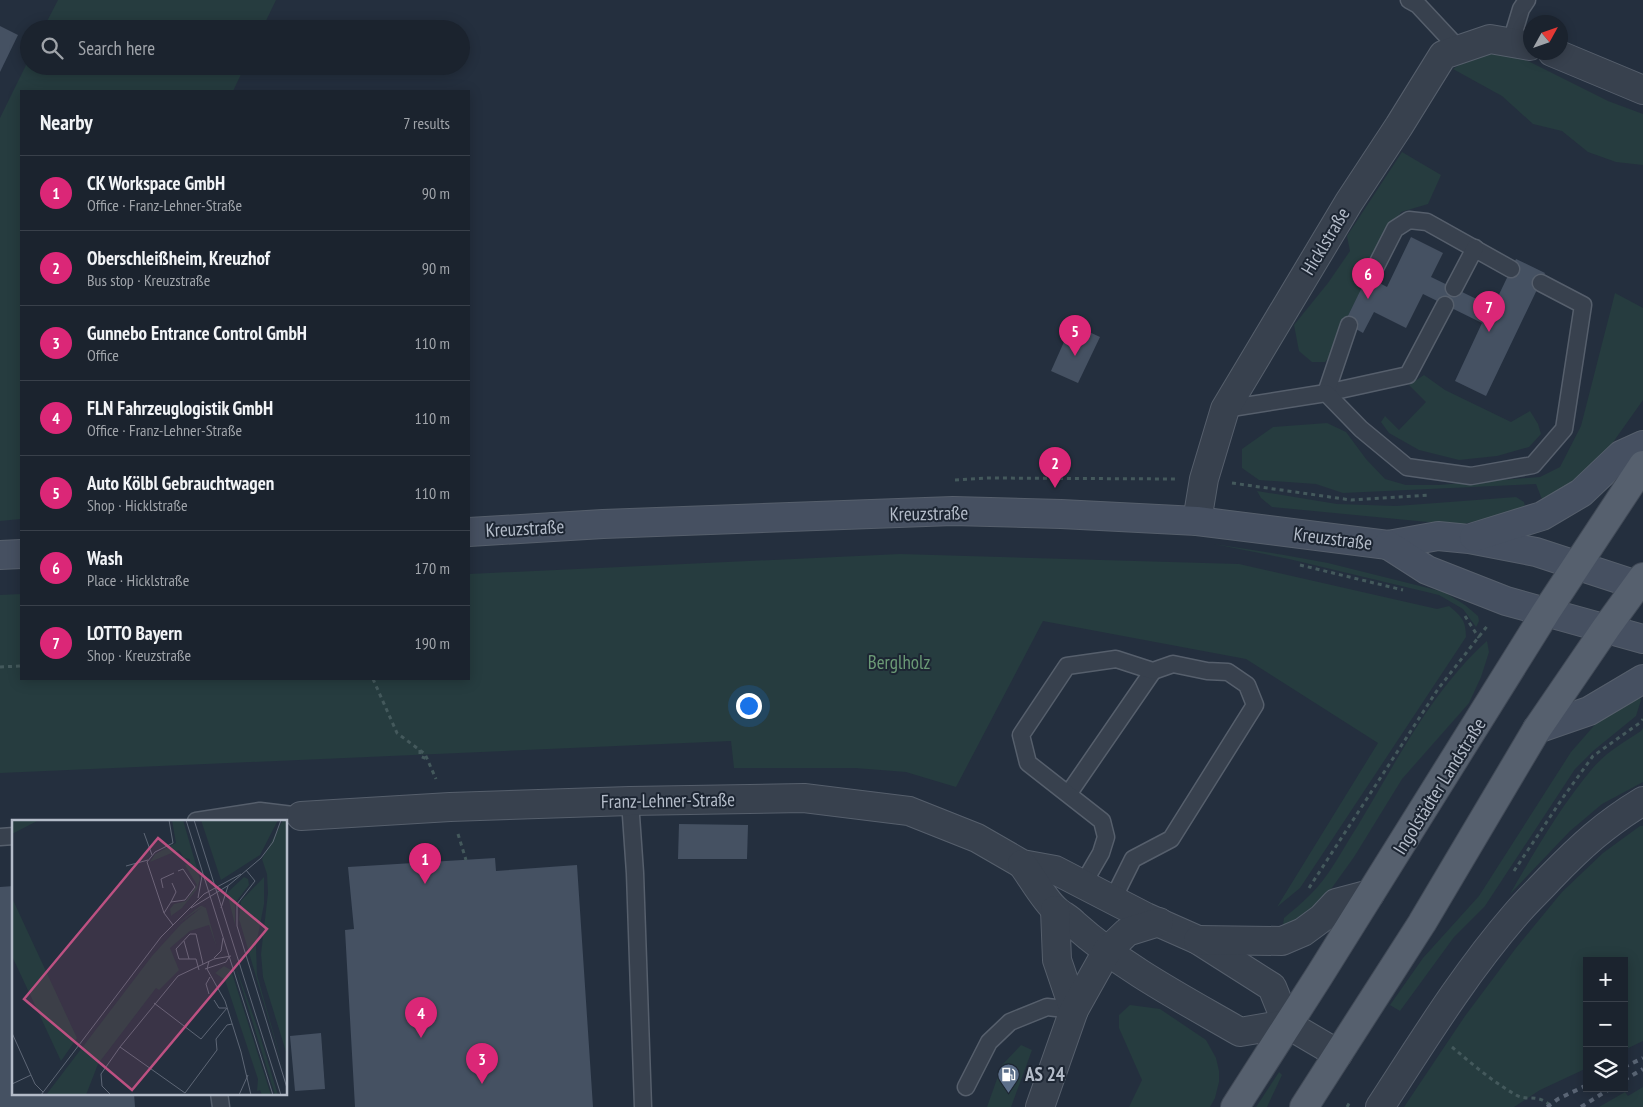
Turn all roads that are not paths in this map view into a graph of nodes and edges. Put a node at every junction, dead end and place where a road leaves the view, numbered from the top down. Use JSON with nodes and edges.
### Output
{"nodes":[{"id":1,"x":1410,"y":0,"type":"edge"},
{"id":2,"x":1527,"y":0,"type":"edge"},
{"id":3,"x":1521,"y":44,"type":"edge"},
{"id":4,"x":1459,"y":49,"type":"junction"},
{"id":5,"x":1568,"y":59,"type":"edge"},
{"id":6,"x":1643,"y":90,"type":"edge"},
{"id":7,"x":1475,"y":248,"type":"junction"},
{"id":8,"x":1511,"y":269,"type":"dead end"},
{"id":9,"x":1370,"y":278,"type":"dead end"},
{"id":10,"x":1541,"y":283,"type":"dead end"},
{"id":11,"x":1454,"y":288,"type":"dead end"},
{"id":12,"x":1444,"y":305,"type":"dead end"},
{"id":13,"x":1349,"y":325,"type":"dead end"},
{"id":14,"x":1326,"y":393,"type":"junction"},
{"id":15,"x":1224,"y":409,"type":"junction"},
{"id":16,"x":1643,"y":445,"type":"edge"},
{"id":17,"x":1643,"y":465,"type":"edge"},
{"id":18,"x":1197,"y":521,"type":"junction"},
{"id":19,"x":470,"y":532,"type":"edge"},
{"id":20,"x":1469,"y":539,"type":"junction"},
{"id":21,"x":1388,"y":545,"type":"junction"},
{"id":22,"x":20,"y":554,"type":"edge"},
{"id":23,"x":0,"y":556,"type":"edge"},
{"id":24,"x":1578,"y":565,"type":"junction"},
{"id":25,"x":1641,"y":583,"type":"edge"},
{"id":26,"x":1546,"y":612,"type":"junction"},
{"id":27,"x":1606,"y":628,"type":"junction"},
{"id":28,"x":1643,"y":639,"type":"edge"},
{"id":29,"x":1153,"y":671,"type":"junction"},
{"id":30,"x":1643,"y":678,"type":"edge"},
{"id":31,"x":1537,"y":729,"type":"junction"},
{"id":32,"x":1069,"y":793,"type":"junction"},
{"id":33,"x":630,"y":801,"type":"junction"},
{"id":34,"x":1643,"y":801,"type":"edge"},
{"id":35,"x":301,"y":816,"type":"joint"},
{"id":36,"x":192,"y":820,"type":"edge"},
{"id":37,"x":1022,"y":864,"type":"junction"},
{"id":38,"x":1083,"y":884,"type":"junction"},
{"id":39,"x":1370,"y":894,"type":"junction"},
{"id":40,"x":1113,"y":900,"type":"junction"},
{"id":41,"x":1055,"y":910,"type":"junction"},
{"id":42,"x":1159,"y":922,"type":"junction"},
{"id":43,"x":1198,"y":940,"type":"junction"},
{"id":44,"x":1107,"y":951,"type":"junction"},
{"id":45,"x":1074,"y":1010,"type":"junction"},
{"id":46,"x":1287,"y":1024,"type":"junction"},
{"id":47,"x":1338,"y":1054,"type":"junction"},
{"id":48,"x":966,"y":1088,"type":"dead end"},
{"id":49,"x":219,"y":1094,"type":"edge"},
{"id":50,"x":221,"y":1107,"type":"edge"},
{"id":51,"x":642,"y":1107,"type":"edge"},
{"id":52,"x":1040,"y":1107,"type":"edge"},
{"id":53,"x":1235,"y":1107,"type":"edge"},
{"id":54,"x":1304,"y":1107,"type":"edge"},
{"id":55,"x":1380,"y":1107,"type":"edge"}],
"edges":[{"from":1,"to":4,"type":"lane"},
{"from":2,"to":3,"type":"lane"},
{"from":3,"to":4,"type":"street","name":"Hicklstraße"},
{"from":4,"to":15,"type":"street","name":"Hicklstraße"},
{"from":5,"to":6,"type":"street"},
{"from":7,"to":8,"type":"lane"},
{"from":7,"to":9,"type":"lane"},
{"from":7,"to":11,"type":"lane"},
{"from":10,"to":14,"type":"lane"},
{"from":12,"to":14,"type":"lane"},
{"from":13,"to":14,"type":"lane"},
{"from":14,"to":15,"type":"lane"},
{"from":15,"to":18,"type":"street","name":"Hicklstraße"},
{"from":16,"to":20,"type":"main road","name":"Kreuzstraße"},
{"from":17,"to":24,"type":"main road","name":"Ingolstädter Landstraße"},
{"from":18,"to":19,"type":"main road","name":"Kreuzstraße"},
{"from":18,"to":21,"type":"main road","name":"Kreuzstraße"},
{"from":20,"to":21,"type":"main road","name":"Kreuzstraße"},
{"from":20,"to":24,"type":"main road","name":"Kreuzstraße"},
{"from":21,"to":26,"type":"main road","name":"Kreuzstraße"},
{"from":22,"to":23,"type":"main road"},
{"from":24,"to":25,"type":"main road","name":"Kreuzstraße"},
{"from":24,"to":26,"type":"main road","name":"Ingolstädter Landstraße"},
{"from":25,"to":27,"type":"main road"},
{"from":26,"to":27,"type":"main road","name":"Kreuzstraße"},
{"from":26,"to":39,"type":"main road","name":"Ingolstädter Landstraße"},
{"from":27,"to":28,"type":"main road","name":"Kreuzstraße"},
{"from":27,"to":31,"type":"main road"},
{"from":29,"to":32,"type":"lane"},
{"from":29,"to":32,"type":"lane"},
{"from":29,"to":40,"type":"lane"},
{"from":30,"to":31,"type":"main road"},
{"from":31,"to":47,"type":"main road"},
{"from":32,"to":38,"type":"lane"},
{"from":33,"to":35,"type":"street","name":"Franz-Lehner-Straße"},
{"from":33,"to":37,"type":"street","name":"Franz-Lehner-Straße"},
{"from":33,"to":51,"type":"lane"},
{"from":34,"to":55,"type":"street"},
{"from":35,"to":36,"type":"lane"},
{"from":37,"to":38,"type":"street","name":"Franz-Lehner-Straße"},
{"from":37,"to":41,"type":"street","name":"Franz-Lehner-Straße"},
{"from":38,"to":40,"type":"street","name":"Franz-Lehner-Straße"},
{"from":38,"to":41,"type":"street"},
{"from":39,"to":43,"type":"street"},
{"from":39,"to":46,"type":"main road","name":"Ingolstädter Landstraße"},
{"from":40,"to":42,"type":"street","name":"Franz-Lehner-Straße"},
{"from":41,"to":44,"type":"street","name":"Franz-Lehner-Straße"},
{"from":41,"to":45,"type":"street"},
{"from":42,"to":43,"type":"street","name":"Franz-Lehner-Straße"},
{"from":42,"to":44,"type":"street"},
{"from":43,"to":46,"type":"street","name":"Franz-Lehner-Straße"},
{"from":44,"to":45,"type":"street"},
{"from":44,"to":46,"type":"street","name":"Franz-Lehner-Straße"},
{"from":45,"to":48,"type":"lane"},
{"from":45,"to":52,"type":"street"},
{"from":46,"to":47,"type":"street"},
{"from":46,"to":53,"type":"main road","name":"Ingolstädter Landstraße"},
{"from":47,"to":54,"type":"main road"},
{"from":49,"to":50,"type":"lane"}]}
